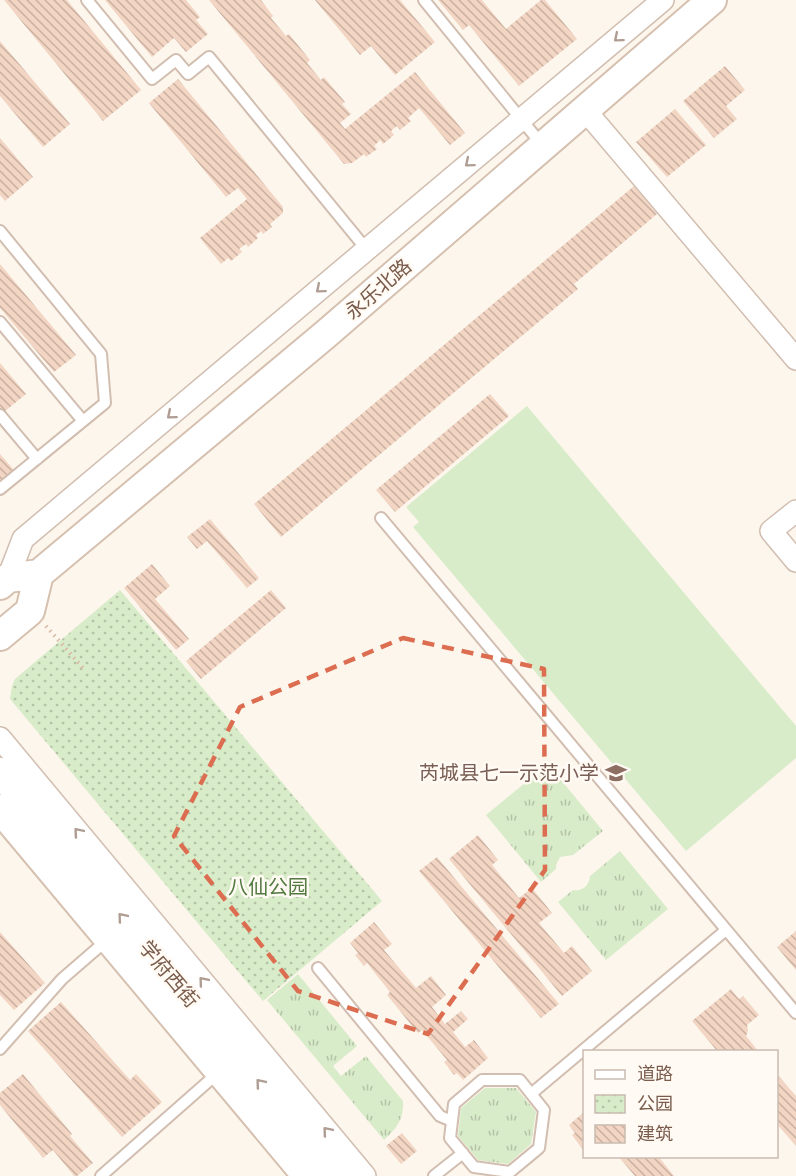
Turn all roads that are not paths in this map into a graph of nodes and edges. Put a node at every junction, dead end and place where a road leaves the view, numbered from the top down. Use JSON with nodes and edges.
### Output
{"nodes":[{"id":1,"x":87,"y":0,"type":"edge"},
{"id":2,"x":424,"y":0,"type":"edge"},
{"id":3,"x":663,"y":0,"type":"edge"},
{"id":4,"x":712,"y":0,"type":"edge"},
{"id":5,"x":585,"y":110,"type":"junction"},
{"id":6,"x":522,"y":119,"type":"junction"},
{"id":7,"x":543,"y":146,"type":"junction"},
{"id":8,"x":0,"y":231,"type":"edge"},
{"id":9,"x":367,"y":250,"type":"junction"},
{"id":10,"x":0,"y":322,"type":"edge"},
{"id":11,"x":796,"y":359,"type":"edge"},
{"id":12,"x":0,"y":415,"type":"edge"},
{"id":13,"x":83,"y":420,"type":"junction"},
{"id":14,"x":37,"y":459,"type":"junction"},
{"id":15,"x":0,"y":489,"type":"edge"},
{"id":16,"x":796,"y":511,"type":"edge"},
{"id":17,"x":381,"y":518,"type":"dead end"},
{"id":18,"x":796,"y":561,"type":"edge"},
{"id":19,"x":39,"y":574,"type":"junction"},
{"id":20,"x":4,"y":582,"type":"edge"},
{"id":21,"x":0,"y":636,"type":"edge"},
{"id":22,"x":0,"y":738,"type":"edge"},
{"id":23,"x":0,"y":772,"type":"edge"},
{"id":24,"x":0,"y":809,"type":"edge"},
{"id":25,"x":726,"y":930,"type":"junction"},
{"id":26,"x":109,"y":939,"type":"junction"},
{"id":27,"x":318,"y":968,"type":"dead end"},
{"id":28,"x":796,"y":1013,"type":"edge"},
{"id":29,"x":0,"y":1049,"type":"edge"},
{"id":30,"x":583,"y":1050,"type":"edge"},
{"id":31,"x":583,"y":1050,"type":"edge"},
{"id":32,"x":219,"y":1072,"type":"junction"},
{"id":33,"x":531,"y":1094,"type":"junction"},
{"id":34,"x":452,"y":1121,"type":"junction"},
{"id":35,"x":463,"y":1153,"type":"junction"},
{"id":36,"x":101,"y":1176,"type":"edge"},
{"id":37,"x":307,"y":1176,"type":"edge"},
{"id":38,"x":338,"y":1176,"type":"edge"},
{"id":39,"x":365,"y":1176,"type":"edge"},
{"id":40,"x":434,"y":1176,"type":"edge"}],
"edges":[{"from":1,"to":9,"type":"lane"},
{"from":2,"to":6,"type":"lane"},
{"from":3,"to":6,"type":"street","one_way":true},
{"from":4,"to":5,"type":"street","name":"永乐北路"},
{"from":5,"to":7,"type":"street","name":"永乐北路"},
{"from":5,"to":11,"type":"street"},
{"from":6,"to":7,"type":"lane"},
{"from":6,"to":9,"type":"street","one_way":true},
{"from":7,"to":19,"type":"street","name":"永乐北路"},
{"from":8,"to":13,"type":"lane"},
{"from":9,"to":20,"type":"street","one_way":true},
{"from":10,"to":13,"type":"lane"},
{"from":12,"to":14,"type":"lane"},
{"from":13,"to":14,"type":"lane"},
{"from":14,"to":15,"type":"lane"},
{"from":16,"to":18,"type":"street"},
{"from":17,"to":25,"type":"lane"},
{"from":19,"to":20,"type":"street"},
{"from":19,"to":21,"type":"street"},
{"from":39,"to":22,"type":"street","one_way":true},
{"from":38,"to":23,"type":"street","name":"学府西街","one_way":true},
{"from":24,"to":26,"type":"street","name":"学府西街"},
{"from":25,"to":28,"type":"lane"},
{"from":25,"to":31,"type":"lane"},
{"from":26,"to":29,"type":"lane"},
{"from":26,"to":32,"type":"street","name":"学府西街"},
{"from":27,"to":34,"type":"lane"},
{"from":30,"to":33,"type":"lane"},
{"from":32,"to":36,"type":"lane"},
{"from":32,"to":37,"type":"street","name":"学府西街"},
{"from":33,"to":34,"type":"lane"},
{"from":33,"to":35,"type":"lane"},
{"from":34,"to":35,"type":"lane"},
{"from":35,"to":40,"type":"lane"}]}
